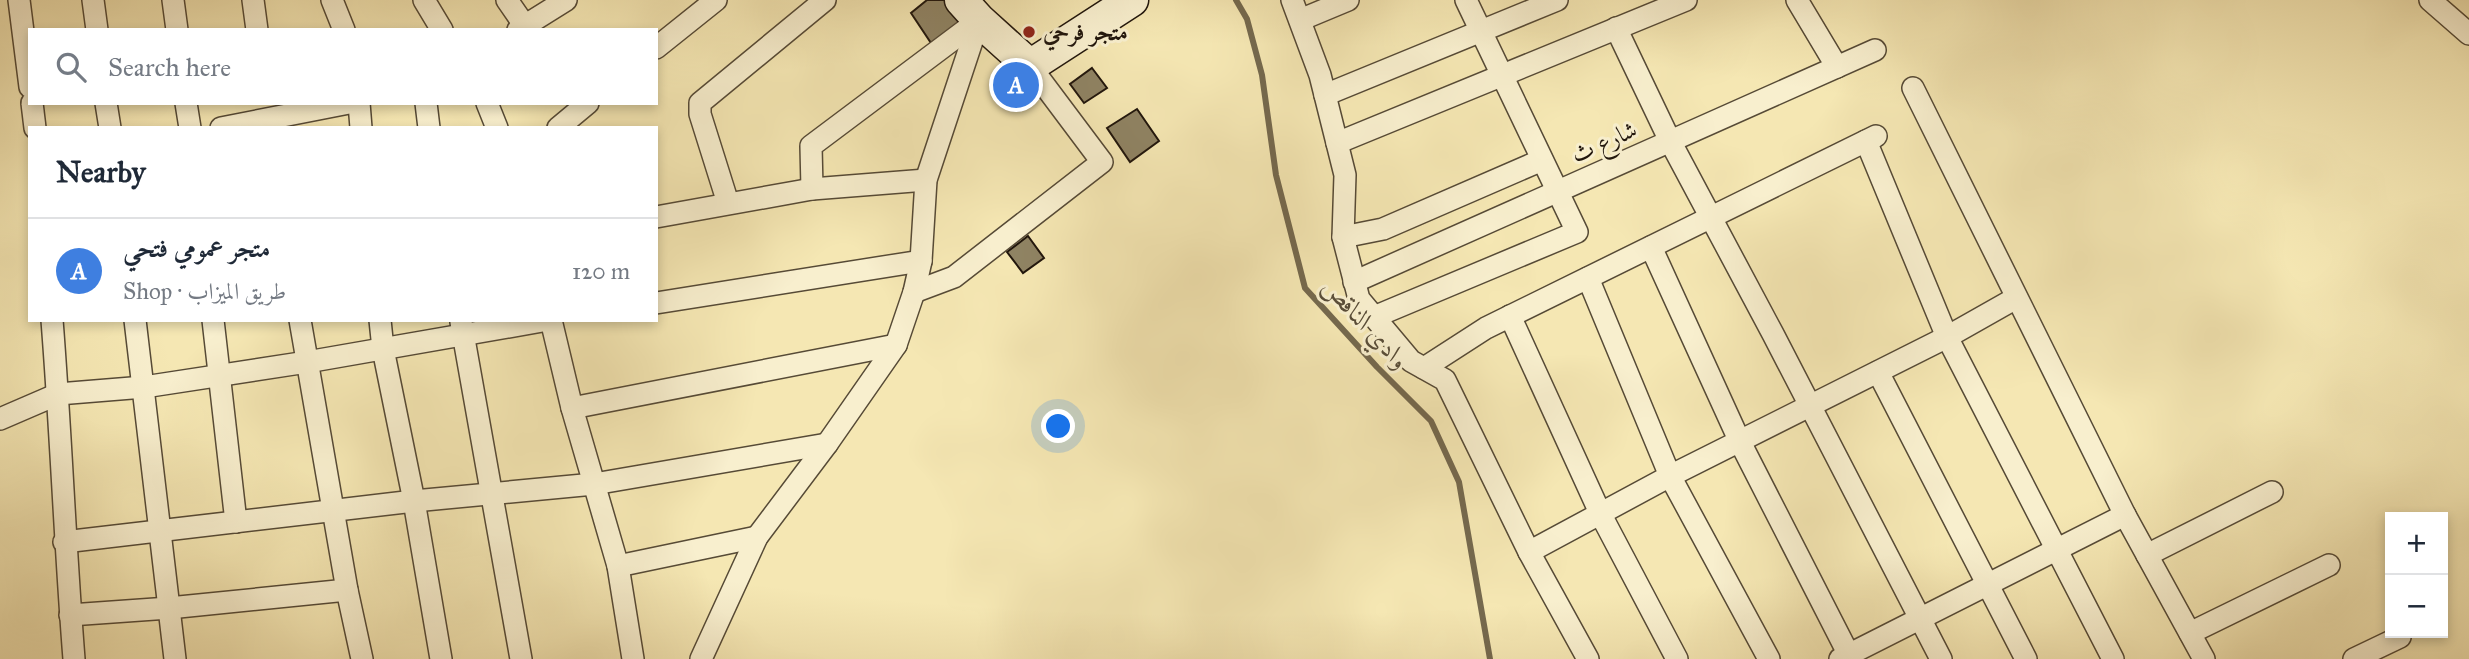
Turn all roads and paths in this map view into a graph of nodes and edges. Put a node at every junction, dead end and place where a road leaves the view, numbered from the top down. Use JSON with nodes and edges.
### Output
{"nodes":[{"id":1,"x":19,"y":0,"type":"edge"},
{"id":2,"x":93,"y":0,"type":"edge"},
{"id":3,"x":173,"y":0,"type":"edge"},
{"id":4,"x":253,"y":0,"type":"edge"},
{"id":5,"x":332,"y":0,"type":"edge"},
{"id":6,"x":424,"y":0,"type":"edge"},
{"id":7,"x":507,"y":0,"type":"edge"},
{"id":8,"x":566,"y":0,"type":"edge"},
{"id":9,"x":716,"y":0,"type":"edge"},
{"id":10,"x":825,"y":0,"type":"edge"},
{"id":11,"x":1132,"y":0,"type":"edge"},
{"id":12,"x":1292,"y":0,"type":"edge"},
{"id":13,"x":1348,"y":0,"type":"edge"},
{"id":14,"x":1466,"y":0,"type":"edge"},
{"id":15,"x":1557,"y":0,"type":"edge"},
{"id":16,"x":1797,"y":0,"type":"edge"},
{"id":17,"x":2430,"y":0,"type":"edge"},
{"id":18,"x":1677,"y":2,"type":"edge"},
{"id":19,"x":970,"y":10,"type":"edge"},
{"id":20,"x":1300,"y":20,"type":"junction"},
{"id":21,"x":97,"y":28,"type":"edge"},
{"id":22,"x":177,"y":28,"type":"edge"},
{"id":23,"x":257,"y":28,"type":"edge"},
{"id":24,"x":343,"y":28,"type":"edge"},
{"id":25,"x":441,"y":28,"type":"edge"},
{"id":26,"x":522,"y":28,"type":"edge"},
{"id":27,"x":1616,"y":28,"type":"junction"},
{"id":28,"x":1480,"y":31,"type":"junction"},
{"id":29,"x":2469,"y":34,"type":"edge"},
{"id":30,"x":658,"y":46,"type":"edge"},
{"id":31,"x":1875,"y":50,"type":"dead end"},
{"id":32,"x":1030,"y":66,"type":"junction"},
{"id":33,"x":1837,"y":67,"type":"junction"},
{"id":34,"x":28,"y":71,"type":"edge"},
{"id":35,"x":1503,"y":74,"type":"junction"},
{"id":36,"x":1913,"y":89,"type":"dead end"},
{"id":37,"x":1325,"y":95,"type":"junction"},
{"id":38,"x":32,"y":105,"type":"edge"},
{"id":39,"x":106,"y":105,"type":"edge"},
{"id":40,"x":186,"y":105,"type":"edge"},
{"id":41,"x":337,"y":105,"type":"edge"},
{"id":42,"x":359,"y":105,"type":"edge"},
{"id":43,"x":426,"y":105,"type":"edge"},
{"id":44,"x":488,"y":105,"type":"edge"},
{"id":45,"x":586,"y":105,"type":"edge"},
{"id":46,"x":268,"y":116,"type":"edge"},
{"id":47,"x":35,"y":126,"type":"edge"},
{"id":48,"x":110,"y":126,"type":"edge"},
{"id":49,"x":190,"y":126,"type":"edge"},
{"id":50,"x":229,"y":126,"type":"edge"},
{"id":51,"x":361,"y":126,"type":"edge"},
{"id":52,"x":429,"y":126,"type":"edge"},
{"id":53,"x":496,"y":126,"type":"edge"},
{"id":54,"x":560,"y":126,"type":"edge"},
{"id":55,"x":1670,"y":141,"type":"junction"},
{"id":56,"x":1337,"y":142,"type":"junction"},
{"id":57,"x":1542,"y":160,"type":"junction"},
{"id":58,"x":926,"y":180,"type":"junction"},
{"id":59,"x":812,"y":189,"type":"junction"},
{"id":60,"x":1557,"y":191,"type":"junction"},
{"id":61,"x":728,"y":203,"type":"junction"},
{"id":62,"x":658,"y":216,"type":"edge"},
{"id":63,"x":1711,"y":217,"type":"junction"},
{"id":64,"x":1343,"y":237,"type":"junction"},
{"id":65,"x":1651,"y":247,"type":"junction"},
{"id":66,"x":920,"y":261,"type":"junction"},
{"id":67,"x":1588,"y":278,"type":"junction"},
{"id":68,"x":1354,"y":282,"type":"junction"},
{"id":69,"x":914,"y":292,"type":"junction"},
{"id":70,"x":2016,"y":298,"type":"junction"},
{"id":71,"x":658,"y":303,"type":"edge"},
{"id":72,"x":1510,"y":316,"type":"junction"},
{"id":73,"x":1374,"y":317,"type":"junction"},
{"id":74,"x":52,"y":322,"type":"edge"},
{"id":75,"x":135,"y":322,"type":"edge"},
{"id":76,"x":212,"y":322,"type":"edge"},
{"id":77,"x":300,"y":322,"type":"edge"},
{"id":78,"x":380,"y":322,"type":"edge"},
{"id":79,"x":524,"y":322,"type":"edge"},
{"id":80,"x":550,"y":322,"type":"edge"},
{"id":81,"x":462,"y":327,"type":"edge"},
{"id":82,"x":1947,"y":337,"type":"junction"},
{"id":83,"x":896,"y":345,"type":"junction"},
{"id":84,"x":383,"y":349,"type":"junction"},
{"id":85,"x":307,"y":362,"type":"junction"},
{"id":86,"x":1424,"y":368,"type":"junction"},
{"id":87,"x":1878,"y":372,"type":"junction"},
{"id":88,"x":219,"y":374,"type":"junction"},
{"id":89,"x":144,"y":387,"type":"junction"},
{"id":90,"x":58,"y":394,"type":"junction"},
{"id":91,"x":1810,"y":407,"type":"junction"},
{"id":92,"x":572,"y":408,"type":"junction"},
{"id":93,"x":0,"y":419,"type":"edge"},
{"id":94,"x":1740,"y":442,"type":"junction"},
{"id":95,"x":827,"y":444,"type":"junction"},
{"id":96,"x":1670,"y":476,"type":"junction"},
{"id":97,"x":594,"y":484,"type":"junction"},
{"id":98,"x":2272,"y":492,"type":"dead end"},
{"id":99,"x":492,"y":495,"type":"junction"},
{"id":100,"x":414,"y":501,"type":"junction"},
{"id":101,"x":335,"y":511,"type":"junction"},
{"id":102,"x":1601,"y":515,"type":"junction"},
{"id":103,"x":2125,"y":515,"type":"junction"},
{"id":104,"x":236,"y":522,"type":"junction"},
{"id":105,"x":160,"y":531,"type":"junction"},
{"id":106,"x":757,"y":537,"type":"junction"},
{"id":107,"x":64,"y":542,"type":"junction"},
{"id":108,"x":2054,"y":550,"type":"junction"},
{"id":109,"x":1529,"y":552,"type":"junction"},
{"id":110,"x":2147,"y":555,"type":"junction"},
{"id":111,"x":2329,"y":565,"type":"dead end"},
{"id":112,"x":618,"y":566,"type":"junction"},
{"id":113,"x":1987,"y":584,"type":"junction"},
{"id":114,"x":347,"y":590,"type":"junction"},
{"id":115,"x":169,"y":608,"type":"junction"},
{"id":116,"x":70,"y":615,"type":"junction"},
{"id":117,"x":1921,"y":620,"type":"junction"},
{"id":118,"x":2190,"y":633,"type":"junction"},
{"id":119,"x":2398,"y":638,"type":"edge"},
{"id":120,"x":1847,"y":657,"type":"edge"},
{"id":121,"x":74,"y":659,"type":"edge"},
{"id":122,"x":175,"y":659,"type":"edge"},
{"id":123,"x":362,"y":659,"type":"edge"},
{"id":124,"x":441,"y":659,"type":"edge"},
{"id":125,"x":521,"y":659,"type":"edge"},
{"id":126,"x":633,"y":659,"type":"edge"},
{"id":127,"x":701,"y":659,"type":"edge"},
{"id":128,"x":1588,"y":659,"type":"edge"},
{"id":129,"x":1677,"y":659,"type":"edge"},
{"id":130,"x":1769,"y":659,"type":"edge"},
{"id":131,"x":1941,"y":659,"type":"edge"},
{"id":132,"x":2026,"y":659,"type":"edge"},
{"id":133,"x":2113,"y":659,"type":"edge"},
{"id":134,"x":2204,"y":659,"type":"edge"},
{"id":135,"x":2354,"y":659,"type":"edge"}],
"edges":[{"from":1,"to":34,"type":"street"},
{"from":2,"to":21,"type":"street"},
{"from":3,"to":22,"type":"street"},
{"from":4,"to":23,"type":"street"},
{"from":5,"to":24,"type":"street"},
{"from":6,"to":25,"type":"street"},
{"from":7,"to":26,"type":"street"},
{"from":8,"to":26,"type":"street"},
{"from":9,"to":30,"type":"street"},
{"from":10,"to":61,"type":"street"},
{"from":11,"to":32,"type":"street"},
{"from":12,"to":20,"type":"street"},
{"from":13,"to":20,"type":"street"},
{"from":14,"to":28,"type":"street"},
{"from":15,"to":28,"type":"street"},
{"from":16,"to":33,"type":"street"},
{"from":17,"to":29,"type":"street"},
{"from":18,"to":27,"type":"street"},
{"from":19,"to":32,"type":"street"},
{"from":19,"to":58,"type":"street"},
{"from":19,"to":59,"type":"street"},
{"from":20,"to":37,"type":"street"},
{"from":27,"to":35,"type":"street"},
{"from":27,"to":55,"type":"street"},
{"from":28,"to":35,"type":"street"},
{"from":28,"to":37,"type":"street"},
{"from":31,"to":33,"type":"street","name":"شارع ث"},
{"from":32,"to":69,"type":"street"},
{"from":33,"to":55,"type":"street","name":"شارع ث"},
{"from":35,"to":56,"type":"street"},
{"from":35,"to":57,"type":"street"},
{"from":36,"to":70,"type":"street"},
{"from":37,"to":56,"type":"street"},
{"from":38,"to":47,"type":"street"},
{"from":39,"to":48,"type":"street"},
{"from":40,"to":49,"type":"street"},
{"from":41,"to":46,"type":"street"},
{"from":42,"to":51,"type":"street"},
{"from":43,"to":52,"type":"street"},
{"from":44,"to":53,"type":"street"},
{"from":45,"to":54,"type":"street"},
{"from":46,"to":50,"type":"street"},
{"from":55,"to":60,"type":"street","name":"شارع ث"},
{"from":55,"to":63,"type":"street"},
{"from":56,"to":64,"type":"street"},
{"from":57,"to":60,"type":"street"},
{"from":57,"to":64,"type":"street"},
{"from":58,"to":59,"type":"street"},
{"from":58,"to":66,"type":"street"},
{"from":59,"to":61,"type":"street"},
{"from":60,"to":68,"type":"street","name":"شارع ث"},
{"from":60,"to":73,"type":"street"},
{"from":61,"to":62,"type":"street"},
{"from":63,"to":65,"type":"street"},
{"from":63,"to":82,"type":"street"},
{"from":63,"to":91,"type":"street"},
{"from":64,"to":68,"type":"street"},
{"from":65,"to":67,"type":"street"},
{"from":65,"to":94,"type":"street"},
{"from":66,"to":69,"type":"street"},
{"from":66,"to":71,"type":"street"},
{"from":67,"to":72,"type":"street"},
{"from":67,"to":96,"type":"street"},
{"from":68,"to":73,"type":"street"},
{"from":69,"to":83,"type":"street"},
{"from":70,"to":82,"type":"street"},
{"from":70,"to":103,"type":"street"},
{"from":72,"to":86,"type":"street"},
{"from":72,"to":102,"type":"street"},
{"from":73,"to":86,"type":"street"},
{"from":74,"to":90,"type":"street"},
{"from":75,"to":89,"type":"street"},
{"from":76,"to":88,"type":"street"},
{"from":77,"to":85,"type":"street"},
{"from":78,"to":84,"type":"street"},
{"from":79,"to":81,"type":"street"},
{"from":80,"to":92,"type":"street"},
{"from":81,"to":84,"type":"street"},
{"from":81,"to":99,"type":"street"},
{"from":82,"to":87,"type":"street"},
{"from":82,"to":108,"type":"street"},
{"from":83,"to":92,"type":"street"},
{"from":83,"to":95,"type":"street"},
{"from":84,"to":85,"type":"street"},
{"from":84,"to":100,"type":"street"},
{"from":85,"to":88,"type":"street"},
{"from":85,"to":101,"type":"street"},
{"from":86,"to":109,"type":"street"},
{"from":87,"to":91,"type":"street"},
{"from":87,"to":113,"type":"street"},
{"from":88,"to":89,"type":"street"},
{"from":88,"to":104,"type":"street"},
{"from":89,"to":90,"type":"street"},
{"from":89,"to":105,"type":"street"},
{"from":90,"to":93,"type":"street"},
{"from":90,"to":107,"type":"street"},
{"from":91,"to":94,"type":"street"},
{"from":91,"to":117,"type":"street"},
{"from":92,"to":97,"type":"street"},
{"from":94,"to":96,"type":"street"},
{"from":94,"to":120,"type":"street"},
{"from":95,"to":97,"type":"street"},
{"from":95,"to":106,"type":"street"},
{"from":96,"to":102,"type":"street"},
{"from":96,"to":130,"type":"street"},
{"from":97,"to":99,"type":"street"},
{"from":97,"to":112,"type":"street"},
{"from":98,"to":110,"type":"street"},
{"from":99,"to":100,"type":"street"},
{"from":99,"to":125,"type":"street"},
{"from":100,"to":101,"type":"street"},
{"from":100,"to":124,"type":"street"},
{"from":101,"to":104,"type":"street"},
{"from":101,"to":114,"type":"street"},
{"from":102,"to":109,"type":"street"},
{"from":102,"to":129,"type":"street"},
{"from":103,"to":108,"type":"street"},
{"from":103,"to":110,"type":"street"},
{"from":104,"to":105,"type":"street"},
{"from":105,"to":107,"type":"street"},
{"from":105,"to":115,"type":"street"},
{"from":106,"to":112,"type":"street"},
{"from":106,"to":127,"type":"street"},
{"from":107,"to":116,"type":"street"},
{"from":108,"to":113,"type":"street"},
{"from":108,"to":133,"type":"street"},
{"from":109,"to":128,"type":"street"},
{"from":110,"to":118,"type":"street"},
{"from":111,"to":118,"type":"street"},
{"from":112,"to":126,"type":"street"},
{"from":113,"to":117,"type":"street"},
{"from":113,"to":132,"type":"street"},
{"from":114,"to":115,"type":"street"},
{"from":114,"to":123,"type":"street"},
{"from":115,"to":116,"type":"street"},
{"from":115,"to":122,"type":"street"},
{"from":116,"to":121,"type":"street"},
{"from":117,"to":120,"type":"street"},
{"from":117,"to":131,"type":"street"},
{"from":118,"to":134,"type":"street"},
{"from":119,"to":135,"type":"street"}]}
